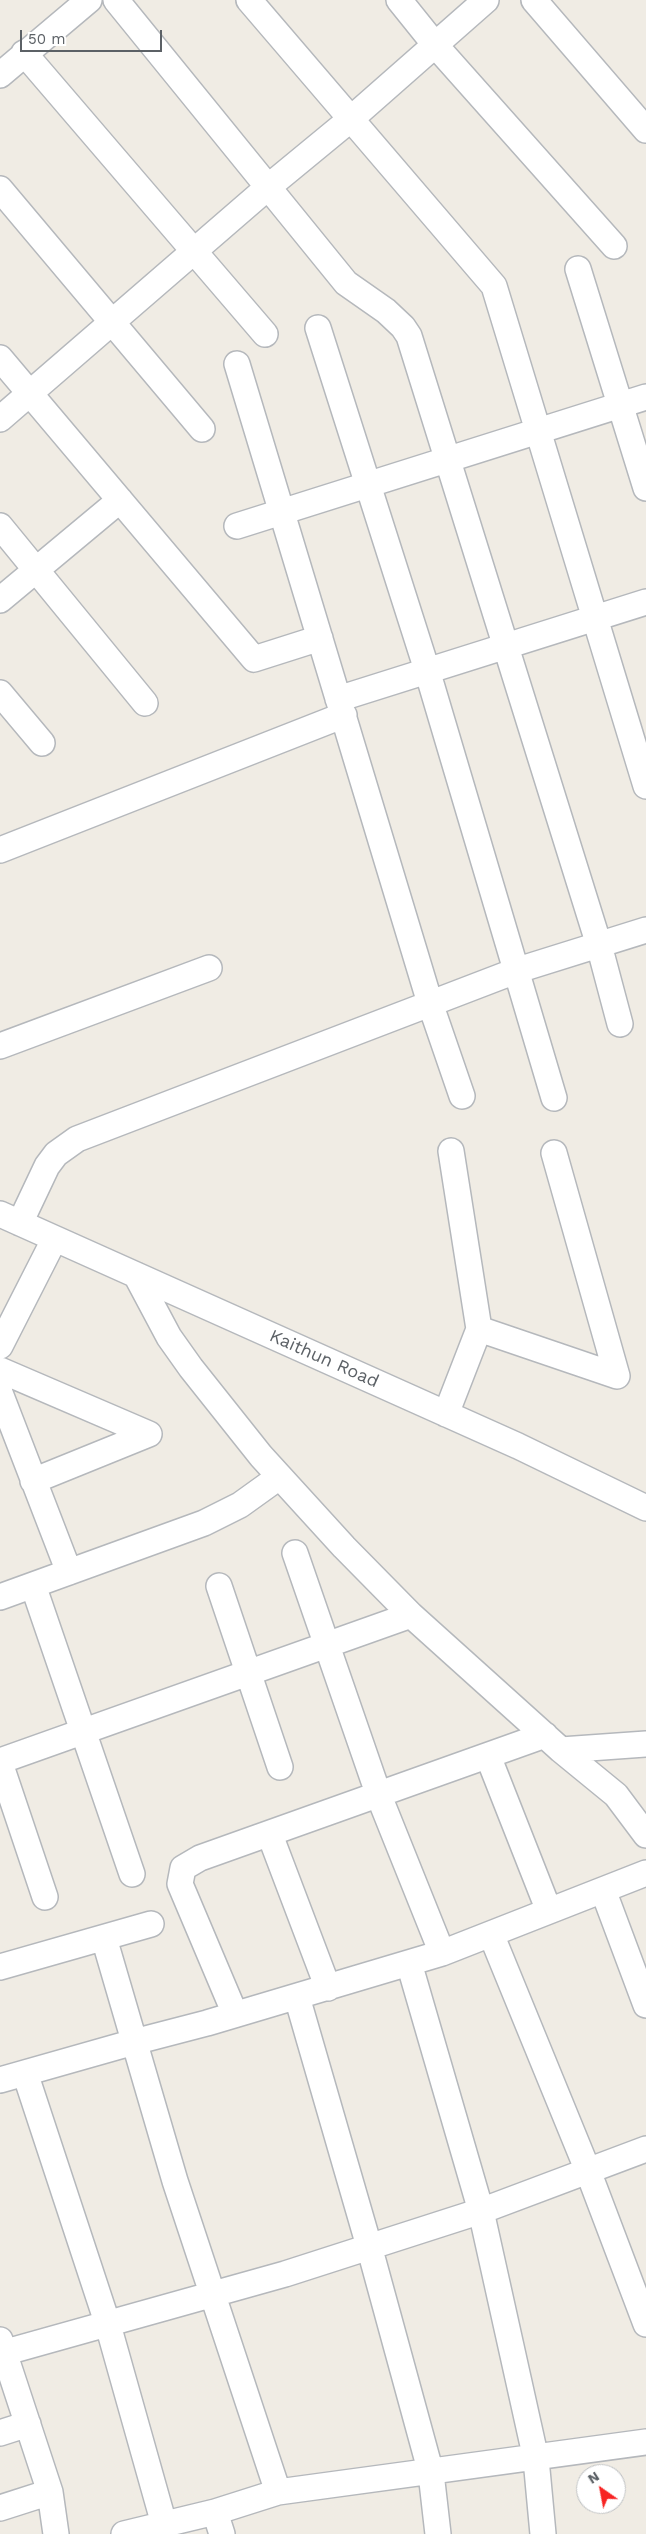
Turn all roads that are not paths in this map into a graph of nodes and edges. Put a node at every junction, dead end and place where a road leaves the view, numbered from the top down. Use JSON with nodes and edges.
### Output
{"nodes":[{"id":1,"x":89,"y":0,"type":"edge"},
{"id":2,"x":116,"y":0,"type":"edge"},
{"id":3,"x":399,"y":0,"type":"edge"},
{"id":4,"x":486,"y":0,"type":"edge"},
{"id":5,"x":534,"y":0,"type":"edge"},
{"id":6,"x":258,"y":3,"type":"edge"},
{"id":7,"x":436,"y":46,"type":"junction"},
{"id":8,"x":24,"y":53,"type":"junction"},
{"id":9,"x":0,"y":75,"type":"edge"},
{"id":10,"x":352,"y":118,"type":"junction"},
{"id":11,"x":646,"y":130,"type":"edge"},
{"id":12,"x":267,"y":188,"type":"junction"},
{"id":13,"x":0,"y":189,"type":"edge"},
{"id":14,"x":614,"y":246,"type":"dead end"},
{"id":15,"x":192,"y":253,"type":"junction"},
{"id":16,"x":578,"y":269,"type":"dead end"},
{"id":17,"x":112,"y":322,"type":"junction"},
{"id":18,"x":318,"y":328,"type":"dead end"},
{"id":19,"x":264,"y":334,"type":"dead end"},
{"id":20,"x":0,"y":358,"type":"edge"},
{"id":21,"x":236,"y":364,"type":"dead end"},
{"id":22,"x":30,"y":393,"type":"junction"},
{"id":23,"x":646,"y":398,"type":"edge"},
{"id":24,"x":621,"y":406,"type":"junction"},
{"id":25,"x":0,"y":419,"type":"edge"},
{"id":26,"x":202,"y":429,"type":"dead end"},
{"id":27,"x":538,"y":432,"type":"junction"},
{"id":28,"x":449,"y":460,"type":"junction"},
{"id":29,"x":367,"y":486,"type":"junction"},
{"id":30,"x":646,"y":488,"type":"edge"},
{"id":31,"x":120,"y":500,"type":"junction"},
{"id":32,"x":282,"y":512,"type":"junction"},
{"id":33,"x":0,"y":526,"type":"edge"},
{"id":34,"x":237,"y":526,"type":"dead end"},
{"id":35,"x":37,"y":569,"type":"junction"},
{"id":36,"x":0,"y":600,"type":"edge"},
{"id":37,"x":646,"y":602,"type":"edge"},
{"id":38,"x":594,"y":617,"type":"junction"},
{"id":39,"x":320,"y":638,"type":"junction"},
{"id":40,"x":506,"y":646,"type":"junction"},
{"id":41,"x":427,"y":670,"type":"junction"},
{"id":42,"x":0,"y":693,"type":"edge"},
{"id":43,"x":145,"y":703,"type":"dead end"},
{"id":44,"x":341,"y":707,"type":"junction"},
{"id":45,"x":42,"y":743,"type":"dead end"},
{"id":46,"x":646,"y":786,"type":"edge"},
{"id":47,"x":0,"y":850,"type":"edge"},
{"id":48,"x":646,"y":930,"type":"edge"},
{"id":49,"x":599,"y":945,"type":"junction"},
{"id":50,"x":209,"y":968,"type":"dead end"},
{"id":51,"x":518,"y":970,"type":"junction"},
{"id":52,"x":430,"y":1003,"type":"junction"},
{"id":53,"x":620,"y":1024,"type":"dead end"},
{"id":54,"x":0,"y":1046,"type":"edge"},
{"id":55,"x":462,"y":1096,"type":"dead end"},
{"id":56,"x":554,"y":1098,"type":"dead end"},
{"id":57,"x":451,"y":1151,"type":"dead end"},
{"id":58,"x":554,"y":1153,"type":"dead end"},
{"id":59,"x":10,"y":1218,"type":"edge"},
{"id":60,"x":54,"y":1240,"type":"junction"},
{"id":61,"x":136,"y":1275,"type":"junction"},
{"id":62,"x":479,"y":1329,"type":"junction"},
{"id":63,"x":0,"y":1346,"type":"edge"},
{"id":64,"x":0,"y":1370,"type":"edge"},
{"id":65,"x":0,"y":1393,"type":"edge"},
{"id":66,"x":446,"y":1414,"type":"junction"},
{"id":67,"x":279,"y":1476,"type":"junction"},
{"id":68,"x":33,"y":1481,"type":"junction"},
{"id":69,"x":646,"y":1508,"type":"edge"},
{"id":70,"x":295,"y":1553,"type":"dead end"},
{"id":71,"x":69,"y":1572,"type":"junction"},
{"id":72,"x":33,"y":1585,"type":"junction"},
{"id":73,"x":219,"y":1586,"type":"dead end"},
{"id":74,"x":0,"y":1597,"type":"edge"},
{"id":75,"x":411,"y":1615,"type":"junction"},
{"id":76,"x":326,"y":1644,"type":"junction"},
{"id":77,"x":248,"y":1672,"type":"junction"},
{"id":78,"x":83,"y":1731,"type":"junction"},
{"id":79,"x":553,"y":1743,"type":"junction"},
{"id":80,"x":646,"y":1744,"type":"edge"},
{"id":81,"x":488,"y":1756,"type":"junction"},
{"id":82,"x":0,"y":1762,"type":"edge"},
{"id":83,"x":280,"y":1766,"type":"dead end"},
{"id":84,"x":380,"y":1796,"type":"junction"},
{"id":85,"x":270,"y":1834,"type":"junction"},
{"id":86,"x":646,"y":1835,"type":"edge"},
{"id":87,"x":646,"y":1873,"type":"edge"},
{"id":88,"x":132,"y":1874,"type":"dead end"},
{"id":89,"x":603,"y":1890,"type":"junction"},
{"id":90,"x":45,"y":1897,"type":"dead end"},
{"id":91,"x":550,"y":1911,"type":"junction"},
{"id":92,"x":151,"y":1924,"type":"dead end"},
{"id":93,"x":491,"y":1934,"type":"junction"},
{"id":94,"x":104,"y":1938,"type":"junction"},
{"id":95,"x":442,"y":1953,"type":"junction"},
{"id":96,"x":409,"y":1963,"type":"junction"},
{"id":97,"x":0,"y":1967,"type":"edge"},
{"id":98,"x":328,"y":1988,"type":"junction"},
{"id":99,"x":297,"y":1997,"type":"junction"},
{"id":100,"x":646,"y":2005,"type":"edge"},
{"id":101,"x":235,"y":2014,"type":"junction"},
{"id":102,"x":134,"y":2042,"type":"junction"},
{"id":103,"x":25,"y":2072,"type":"junction"},
{"id":104,"x":0,"y":2080,"type":"edge"},
{"id":105,"x":646,"y":2149,"type":"edge"},
{"id":106,"x":588,"y":2171,"type":"junction"},
{"id":107,"x":481,"y":2211,"type":"junction"},
{"id":108,"x":369,"y":2246,"type":"junction"},
{"id":109,"x":214,"y":2296,"type":"junction"},
{"id":110,"x":646,"y":2324,"type":"edge"},
{"id":111,"x":108,"y":2325,"type":"junction"},
{"id":112,"x":2,"y":2347,"type":"edge"},
{"id":113,"x":28,"y":2424,"type":"junction"},
{"id":114,"x":0,"y":2433,"type":"edge"},
{"id":115,"x":646,"y":2442,"type":"edge"},
{"id":116,"x":536,"y":2459,"type":"junction"},
{"id":117,"x":431,"y":2473,"type":"junction"},
{"id":118,"x":50,"y":2492,"type":"junction"},
{"id":119,"x":278,"y":2492,"type":"junction"},
{"id":120,"x":0,"y":2508,"type":"edge"},
{"id":121,"x":219,"y":2523,"type":"edge"},
{"id":122,"x":164,"y":2524,"type":"junction"},
{"id":123,"x":56,"y":2534,"type":"edge"},
{"id":124,"x":124,"y":2534,"type":"edge"},
{"id":125,"x":438,"y":2534,"type":"edge"},
{"id":126,"x":543,"y":2534,"type":"edge"}],
"edges":[{"from":1,"to":8,"type":"street"},
{"from":2,"to":12,"type":"street"},
{"from":3,"to":7,"type":"street"},
{"from":4,"to":7,"type":"street"},
{"from":5,"to":11,"type":"street"},
{"from":6,"to":10,"type":"street"},
{"from":7,"to":10,"type":"street"},
{"from":7,"to":14,"type":"street"},
{"from":8,"to":9,"type":"street"},
{"from":8,"to":15,"type":"street"},
{"from":10,"to":12,"type":"street"},
{"from":10,"to":27,"type":"street"},
{"from":12,"to":15,"type":"street"},
{"from":12,"to":28,"type":"street"},
{"from":13,"to":17,"type":"street"},
{"from":15,"to":17,"type":"street"},
{"from":15,"to":19,"type":"street"},
{"from":16,"to":24,"type":"street"},
{"from":17,"to":22,"type":"street"},
{"from":17,"to":26,"type":"street"},
{"from":18,"to":29,"type":"street"},
{"from":20,"to":22,"type":"street"},
{"from":21,"to":32,"type":"street"},
{"from":22,"to":25,"type":"street"},
{"from":22,"to":31,"type":"street"},
{"from":23,"to":24,"type":"street"},
{"from":24,"to":27,"type":"street"},
{"from":24,"to":30,"type":"street"},
{"from":27,"to":28,"type":"street"},
{"from":27,"to":38,"type":"street"},
{"from":28,"to":29,"type":"street"},
{"from":28,"to":40,"type":"street"},
{"from":29,"to":32,"type":"street"},
{"from":29,"to":41,"type":"street"},
{"from":31,"to":35,"type":"street"},
{"from":31,"to":39,"type":"street"},
{"from":32,"to":34,"type":"street"},
{"from":32,"to":39,"type":"street"},
{"from":33,"to":35,"type":"street"},
{"from":35,"to":36,"type":"street"},
{"from":35,"to":43,"type":"street"},
{"from":37,"to":38,"type":"street"},
{"from":38,"to":40,"type":"street"},
{"from":38,"to":46,"type":"street"},
{"from":39,"to":44,"type":"street"},
{"from":40,"to":41,"type":"street"},
{"from":40,"to":49,"type":"street"},
{"from":41,"to":44,"type":"street"},
{"from":41,"to":51,"type":"street"},
{"from":42,"to":45,"type":"street"},
{"from":44,"to":47,"type":"street"},
{"from":44,"to":52,"type":"street"},
{"from":48,"to":49,"type":"street"},
{"from":49,"to":51,"type":"street"},
{"from":49,"to":53,"type":"street"},
{"from":50,"to":54,"type":"street"},
{"from":51,"to":52,"type":"street"},
{"from":51,"to":56,"type":"street"},
{"from":52,"to":55,"type":"street"},
{"from":52,"to":59,"type":"street"},
{"from":57,"to":62,"type":"street"},
{"from":58,"to":62,"type":"street"},
{"from":59,"to":60,"type":"street","name":"Kaithun Road"},
{"from":60,"to":61,"type":"street","name":"Kaithun Road"},
{"from":60,"to":63,"type":"street"},
{"from":61,"to":66,"type":"street","name":"Kaithun Road"},
{"from":61,"to":67,"type":"street"},
{"from":62,"to":66,"type":"street"},
{"from":64,"to":68,"type":"street"},
{"from":65,"to":68,"type":"street"},
{"from":66,"to":69,"type":"street","name":"Kaithun Road"},
{"from":67,"to":71,"type":"street"},
{"from":67,"to":75,"type":"street"},
{"from":68,"to":71,"type":"street"},
{"from":70,"to":76,"type":"street"},
{"from":71,"to":72,"type":"street"},
{"from":72,"to":74,"type":"street"},
{"from":72,"to":78,"type":"street"},
{"from":73,"to":77,"type":"street"},
{"from":75,"to":76,"type":"street"},
{"from":75,"to":79,"type":"street"},
{"from":76,"to":77,"type":"street"},
{"from":76,"to":84,"type":"street"},
{"from":77,"to":78,"type":"street"},
{"from":77,"to":83,"type":"street"},
{"from":78,"to":82,"type":"street"},
{"from":78,"to":88,"type":"street"},
{"from":79,"to":80,"type":"street"},
{"from":79,"to":81,"type":"street"},
{"from":79,"to":86,"type":"street"},
{"from":81,"to":84,"type":"street"},
{"from":81,"to":91,"type":"street"},
{"from":82,"to":90,"type":"street"},
{"from":84,"to":85,"type":"street"},
{"from":84,"to":95,"type":"street"},
{"from":85,"to":98,"type":"street"},
{"from":85,"to":101,"type":"street"},
{"from":87,"to":89,"type":"street"},
{"from":89,"to":91,"type":"street"},
{"from":89,"to":100,"type":"street"},
{"from":91,"to":93,"type":"street"},
{"from":92,"to":94,"type":"street"},
{"from":93,"to":95,"type":"street"},
{"from":93,"to":106,"type":"street"},
{"from":94,"to":97,"type":"street"},
{"from":94,"to":102,"type":"street"},
{"from":95,"to":96,"type":"street"},
{"from":96,"to":98,"type":"street"},
{"from":96,"to":107,"type":"street"},
{"from":98,"to":99,"type":"street"},
{"from":99,"to":101,"type":"street"},
{"from":99,"to":108,"type":"street"},
{"from":101,"to":102,"type":"street"},
{"from":102,"to":103,"type":"street"},
{"from":102,"to":109,"type":"street"},
{"from":103,"to":104,"type":"street"},
{"from":103,"to":111,"type":"street"},
{"from":105,"to":106,"type":"street"},
{"from":106,"to":107,"type":"street"},
{"from":106,"to":110,"type":"street"},
{"from":107,"to":108,"type":"street"},
{"from":107,"to":116,"type":"street"},
{"from":108,"to":109,"type":"street"},
{"from":108,"to":117,"type":"street"},
{"from":109,"to":111,"type":"street"},
{"from":109,"to":119,"type":"street"},
{"from":111,"to":112,"type":"street"},
{"from":111,"to":122,"type":"street"},
{"from":112,"to":113,"type":"street"},
{"from":113,"to":114,"type":"street"},
{"from":113,"to":118,"type":"street"},
{"from":115,"to":116,"type":"street"},
{"from":116,"to":117,"type":"street"},
{"from":116,"to":126,"type":"street"},
{"from":117,"to":119,"type":"street"},
{"from":117,"to":125,"type":"street"},
{"from":118,"to":120,"type":"street"},
{"from":118,"to":123,"type":"street"},
{"from":119,"to":121,"type":"street"},
{"from":121,"to":122,"type":"street"},
{"from":122,"to":124,"type":"street"}]}
